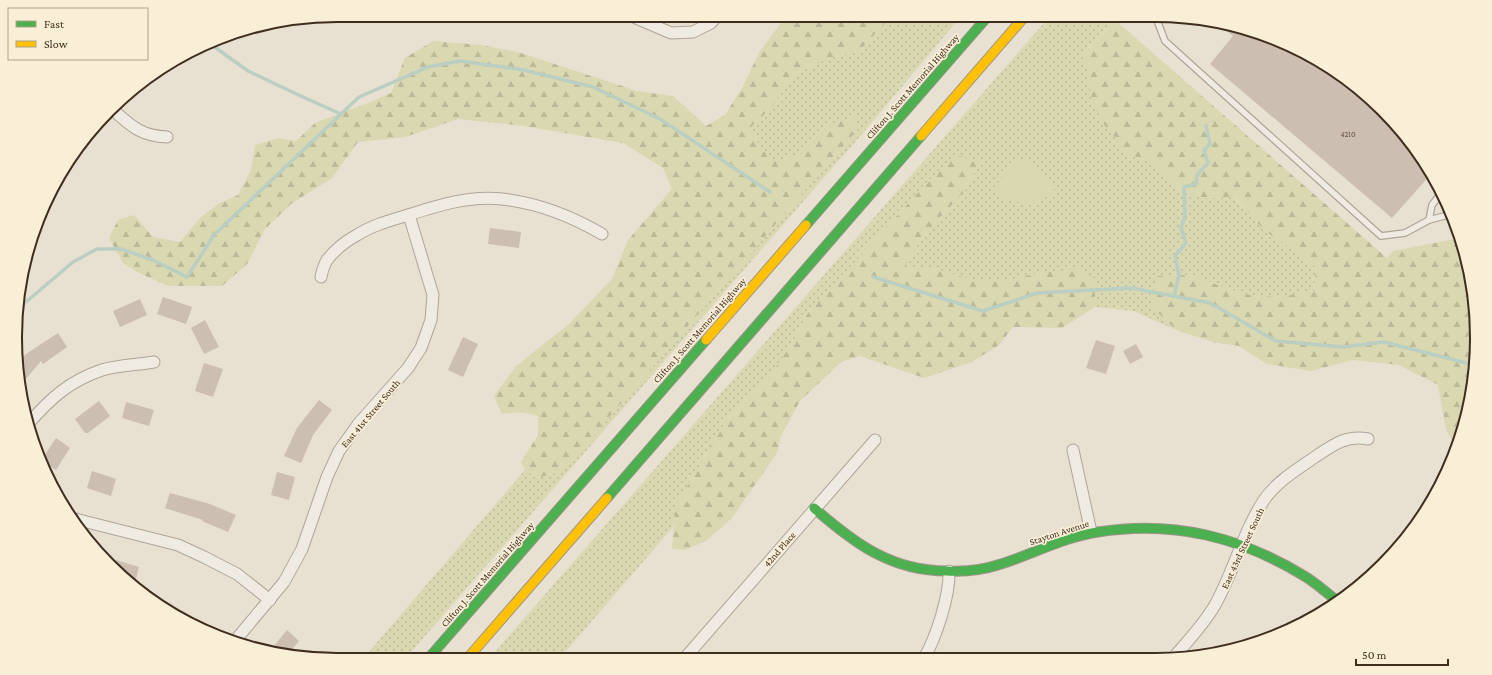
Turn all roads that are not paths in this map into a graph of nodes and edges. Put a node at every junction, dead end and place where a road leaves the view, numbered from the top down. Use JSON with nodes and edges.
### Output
{"nodes":[{"id":1,"x":645,"y":22,"type":"edge"},
{"id":2,"x":713,"y":22,"type":"edge"},
{"id":3,"x":982,"y":22,"type":"edge"},
{"id":4,"x":1020,"y":22,"type":"edge"},
{"id":5,"x":1158,"y":22,"type":"edge"},
{"id":6,"x":116,"y":112,"type":"edge"},
{"id":7,"x":167,"y":137,"type":"dead end"},
{"id":8,"x":1437,"y":198,"type":"edge"},
{"id":9,"x":409,"y":215,"type":"junction"},
{"id":10,"x":1445,"y":216,"type":"edge"},
{"id":11,"x":1429,"y":220,"type":"junction"},
{"id":12,"x":602,"y":234,"type":"dead end"},
{"id":13,"x":321,"y":278,"type":"dead end"},
{"id":14,"x":154,"y":362,"type":"dead end"},
{"id":15,"x":33,"y":419,"type":"edge"},
{"id":16,"x":1368,"y":439,"type":"dead end"},
{"id":17,"x":875,"y":440,"type":"dead end"},
{"id":18,"x":1073,"y":450,"type":"dead end"},
{"id":19,"x":814,"y":508,"type":"junction"},
{"id":20,"x":80,"y":520,"type":"edge"},
{"id":21,"x":1091,"y":532,"type":"junction"},
{"id":22,"x":1242,"y":544,"type":"junction"},
{"id":23,"x":950,"y":571,"type":"junction"},
{"id":24,"x":1333,"y":598,"type":"edge"},
{"id":25,"x":270,"y":600,"type":"junction"},
{"id":26,"x":238,"y":637,"type":"edge"},
{"id":27,"x":1179,"y":652,"type":"edge"},
{"id":28,"x":433,"y":653,"type":"edge"},
{"id":29,"x":472,"y":653,"type":"edge"},
{"id":30,"x":689,"y":653,"type":"edge"},
{"id":31,"x":926,"y":653,"type":"edge"}],
"edges":[{"from":1,"to":2,"type":"street"},
{"from":3,"to":28,"type":"main road","name":"Clifton J. Scott Memorial Highway"},
{"from":4,"to":29,"type":"main road"},
{"from":5,"to":11,"type":"lane"},
{"from":6,"to":7,"type":"street"},
{"from":8,"to":11,"type":"lane"},
{"from":9,"to":12,"type":"street"},
{"from":9,"to":13,"type":"street"},
{"from":9,"to":25,"type":"street","name":"East 41st Street South"},
{"from":10,"to":11,"type":"lane"},
{"from":14,"to":15,"type":"street"},
{"from":16,"to":22,"type":"street","name":"East 43rd Street South"},
{"from":17,"to":19,"type":"street","name":"42nd Place"},
{"from":18,"to":21,"type":"street"},
{"from":19,"to":23,"type":"main road","name":"Stayton Avenue"},
{"from":19,"to":30,"type":"street","name":"42nd Place"},
{"from":20,"to":25,"type":"street"},
{"from":21,"to":22,"type":"main road","name":"Stayton Avenue"},
{"from":21,"to":23,"type":"main road","name":"Stayton Avenue"},
{"from":22,"to":24,"type":"main road","name":"Stayton Avenue"},
{"from":22,"to":27,"type":"street","name":"East 43rd Street South"},
{"from":23,"to":31,"type":"street"},
{"from":25,"to":26,"type":"street","name":"East 41st Street South"}]}
